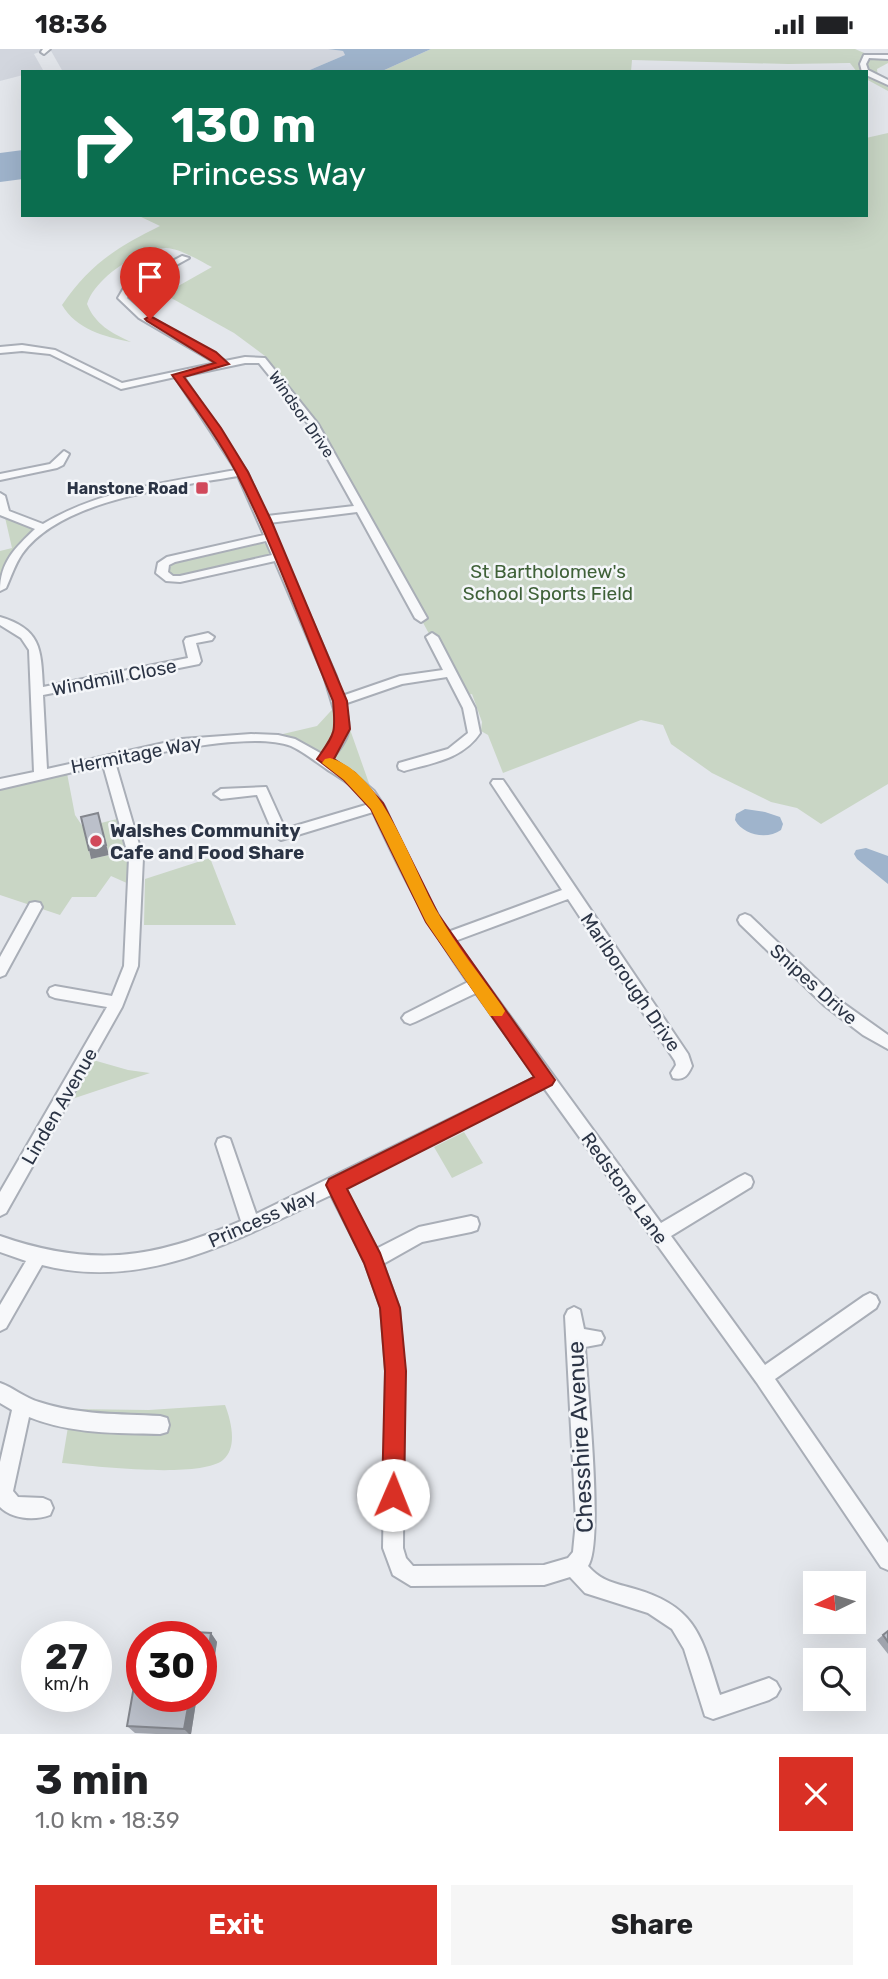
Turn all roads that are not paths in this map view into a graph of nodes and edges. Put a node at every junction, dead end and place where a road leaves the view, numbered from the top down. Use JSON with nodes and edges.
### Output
{"nodes":[{"id":1,"x":888,"y":57,"type":"edge"},
{"id":2,"x":865,"y":70,"type":"edge"},
{"id":3,"x":868,"y":73,"type":"edge"},
{"id":4,"x":888,"y":83,"type":"edge"},
{"id":5,"x":185,"y":258,"type":"dead end"},
{"id":6,"x":0,"y":351,"type":"edge"},
{"id":7,"x":223,"y":364,"type":"junction"},
{"id":8,"x":178,"y":375,"type":"junction"},
{"id":9,"x":64,"y":454,"type":"dead end"},
{"id":10,"x":242,"y":472,"type":"junction"},
{"id":11,"x":0,"y":477,"type":"edge"},
{"id":12,"x":0,"y":496,"type":"edge"},
{"id":13,"x":361,"y":508,"type":"junction"},
{"id":14,"x":264,"y":520,"type":"junction"},
{"id":15,"x":43,"y":528,"type":"junction"},
{"id":16,"x":271,"y":537,"type":"junction"},
{"id":17,"x":279,"y":557,"type":"junction"},
{"id":18,"x":0,"y":588,"type":"edge"},
{"id":19,"x":421,"y":618,"type":"dead end"},
{"id":20,"x":0,"y":621,"type":"edge"},
{"id":21,"x":208,"y":637,"type":"dead end"},
{"id":22,"x":432,"y":637,"type":"dead end"},
{"id":23,"x":451,"y":673,"type":"junction"},
{"id":24,"x":36,"y":692,"type":"junction"},
{"id":25,"x":340,"y":701,"type":"junction"},
{"id":26,"x":108,"y":758,"type":"junction"},
{"id":27,"x":325,"y":759,"type":"junction"},
{"id":28,"x":404,"y":766,"type":"dead end"},
{"id":29,"x":40,"y":774,"type":"junction"},
{"id":30,"x":498,"y":783,"type":"dead end"},
{"id":31,"x":0,"y":784,"type":"edge"},
{"id":32,"x":221,"y":794,"type":"dead end"},
{"id":33,"x":377,"y":806,"type":"junction"},
{"id":34,"x":570,"y":893,"type":"junction"},
{"id":35,"x":35,"y":907,"type":"dead end"},
{"id":36,"x":745,"y":920,"type":"dead end"},
{"id":37,"x":445,"y":939,"type":"junction"},
{"id":38,"x":0,"y":971,"type":"edge"},
{"id":39,"x":477,"y":985,"type":"junction"},
{"id":40,"x":55,"y":992,"type":"dead end"},
{"id":41,"x":117,"y":1003,"type":"junction"},
{"id":42,"x":410,"y":1018,"type":"dead end"},
{"id":43,"x":888,"y":1043,"type":"edge"},
{"id":44,"x":679,"y":1073,"type":"dead end"},
{"id":45,"x":546,"y":1080,"type":"junction"},
{"id":46,"x":224,"y":1144,"type":"dead end"},
{"id":47,"x":745,"y":1182,"type":"dead end"},
{"id":48,"x":335,"y":1185,"type":"junction"},
{"id":49,"x":0,"y":1208,"type":"edge"},
{"id":50,"x":471,"y":1224,"type":"dead end"},
{"id":51,"x":251,"y":1225,"type":"junction"},
{"id":52,"x":659,"y":1234,"type":"junction"},
{"id":53,"x":0,"y":1244,"type":"edge"},
{"id":54,"x":37,"y":1258,"type":"junction"},
{"id":55,"x":373,"y":1260,"type":"junction"},
{"id":56,"x":870,"y":1302,"type":"dead end"},
{"id":57,"x":574,"y":1316,"type":"dead end"},
{"id":58,"x":0,"y":1322,"type":"edge"},
{"id":59,"x":763,"y":1377,"type":"junction"},
{"id":60,"x":0,"y":1392,"type":"edge"},
{"id":61,"x":22,"y":1406,"type":"junction"},
{"id":62,"x":160,"y":1425,"type":"dead end"},
{"id":63,"x":43,"y":1508,"type":"dead end"},
{"id":64,"x":888,"y":1560,"type":"edge"},
{"id":65,"x":574,"y":1566,"type":"junction"},
{"id":66,"x":769,"y":1689,"type":"dead end"}],
"edges":[{"from":1,"to":2,"type":"street"},
{"from":3,"to":4,"type":"street"},
{"from":5,"to":7,"type":"street"},
{"from":6,"to":8,"type":"street","name":"Windsor Drive"},
{"from":7,"to":8,"type":"street","name":"Windsor Drive"},
{"from":7,"to":13,"type":"street","name":"Windsor Drive"},
{"from":8,"to":10,"type":"street"},
{"from":9,"to":11,"type":"street"},
{"from":10,"to":14,"type":"street"},
{"from":10,"to":15,"type":"street"},
{"from":12,"to":15,"type":"street"},
{"from":13,"to":14,"type":"street"},
{"from":13,"to":19,"type":"street","name":"Windsor Drive"},
{"from":14,"to":16,"type":"street"},
{"from":15,"to":18,"type":"street"},
{"from":16,"to":17,"type":"street"},
{"from":16,"to":17,"type":"street"},
{"from":17,"to":25,"type":"street"},
{"from":20,"to":24,"type":"street"},
{"from":21,"to":24,"type":"street","name":"Windmill Close"},
{"from":22,"to":23,"type":"street"},
{"from":23,"to":25,"type":"street"},
{"from":23,"to":28,"type":"street"},
{"from":24,"to":29,"type":"street"},
{"from":25,"to":27,"type":"street"},
{"from":26,"to":27,"type":"street","name":"Hermitage Way"},
{"from":26,"to":29,"type":"street","name":"Hermitage Way"},
{"from":26,"to":41,"type":"street","name":"Linden Avenue"},
{"from":27,"to":33,"type":"street","name":"Hermitage Way"},
{"from":29,"to":31,"type":"street","name":"Hermitage Way"},
{"from":30,"to":34,"type":"street","name":"Marlborough Drive"},
{"from":32,"to":33,"type":"street"},
{"from":33,"to":37,"type":"street","name":"Redstone Lane"},
{"from":34,"to":37,"type":"street","name":"Marlborough Drive"},
{"from":34,"to":44,"type":"street","name":"Marlborough Drive"},
{"from":35,"to":38,"type":"street"},
{"from":36,"to":43,"type":"street","name":"Snipes Drive"},
{"from":37,"to":39,"type":"street","name":"Redstone Lane"},
{"from":39,"to":42,"type":"street"},
{"from":39,"to":45,"type":"street","name":"Redstone Lane"},
{"from":40,"to":41,"type":"street"},
{"from":41,"to":49,"type":"street","name":"Linden Avenue"},
{"from":45,"to":48,"type":"street","name":"Princess Way"},
{"from":45,"to":52,"type":"street","name":"Redstone Lane"},
{"from":46,"to":51,"type":"street"},
{"from":47,"to":52,"type":"street"},
{"from":48,"to":51,"type":"street","name":"Princess Way"},
{"from":48,"to":55,"type":"street"},
{"from":50,"to":55,"type":"street"},
{"from":51,"to":54,"type":"street","name":"Princess Way"},
{"from":52,"to":59,"type":"street","name":"Redstone Lane"},
{"from":53,"to":54,"type":"street","name":"Princess Way"},
{"from":54,"to":58,"type":"street"},
{"from":55,"to":65,"type":"street"},
{"from":56,"to":59,"type":"street"},
{"from":57,"to":65,"type":"street","name":"Chesshire Avenue"},
{"from":59,"to":64,"type":"street","name":"Redstone Lane"},
{"from":60,"to":61,"type":"street"},
{"from":61,"to":62,"type":"street"},
{"from":61,"to":63,"type":"street"},
{"from":65,"to":66,"type":"street"}]}
